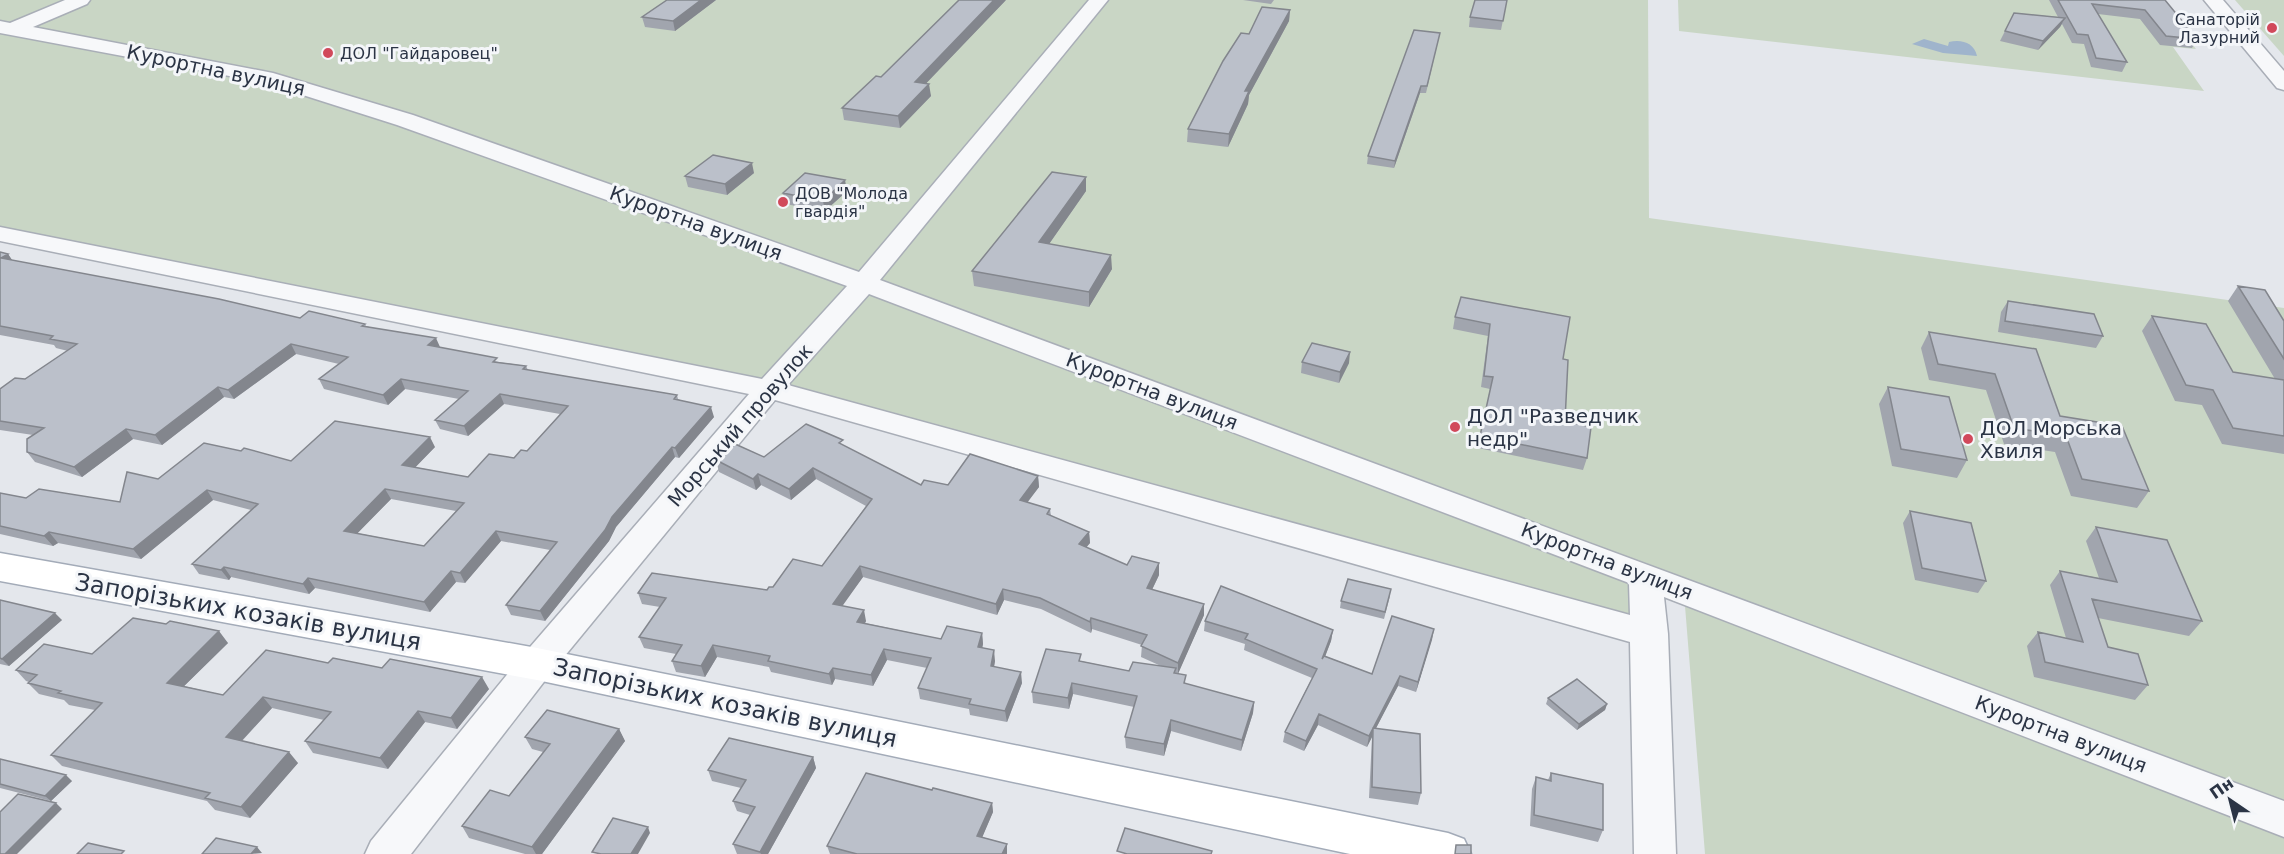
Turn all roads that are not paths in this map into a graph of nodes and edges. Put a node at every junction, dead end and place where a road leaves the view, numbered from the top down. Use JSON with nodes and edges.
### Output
{"nodes":[{"id":1,"x":81,"y":0,"type":"edge"},
{"id":2,"x":1099,"y":0,"type":"edge"},
{"id":3,"x":2213,"y":0,"type":"edge"},
{"id":4,"x":6,"y":28,"type":"edge"},
{"id":5,"x":2284,"y":84,"type":"edge"},
{"id":6,"x":0,"y":234,"type":"edge"},
{"id":7,"x":864,"y":283,"type":"junction"},
{"id":8,"x":769,"y":389,"type":"junction"},
{"id":9,"x":0,"y":567,"type":"edge"},
{"id":10,"x":1646,"y":576,"type":"junction"},
{"id":11,"x":1650,"y":633,"type":"junction"},
{"id":12,"x":537,"y":664,"type":"junction"},
{"id":13,"x":2284,"y":819,"type":"edge"},
{"id":14,"x":386,"y":854,"type":"edge"},
{"id":15,"x":1448,"y":854,"type":"edge"},
{"id":16,"x":1655,"y":854,"type":"edge"}],
"edges":[{"from":1,"to":4,"type":"street"},
{"from":2,"to":7,"type":"street","name":"Морський провулок"},
{"from":3,"to":5,"type":"street"},
{"from":4,"to":7,"type":"street","name":"Курортна вулиця"},
{"from":6,"to":8,"type":"street"},
{"from":7,"to":8,"type":"street","name":"Морський провулок"},
{"from":7,"to":10,"type":"street","name":"Курортна вулиця"},
{"from":8,"to":11,"type":"street"},
{"from":8,"to":12,"type":"street","name":"Морський провулок"},
{"from":9,"to":12,"type":"main road","name":"Запорізьких козаків вулиця"},
{"from":10,"to":11,"type":"street"},
{"from":10,"to":13,"type":"street","name":"Курортна вулиця"},
{"from":11,"to":16,"type":"street"},
{"from":12,"to":14,"type":"street","name":"Морський провулок"},
{"from":12,"to":15,"type":"main road","name":"Запорізьких козаків вулиця"}]}
